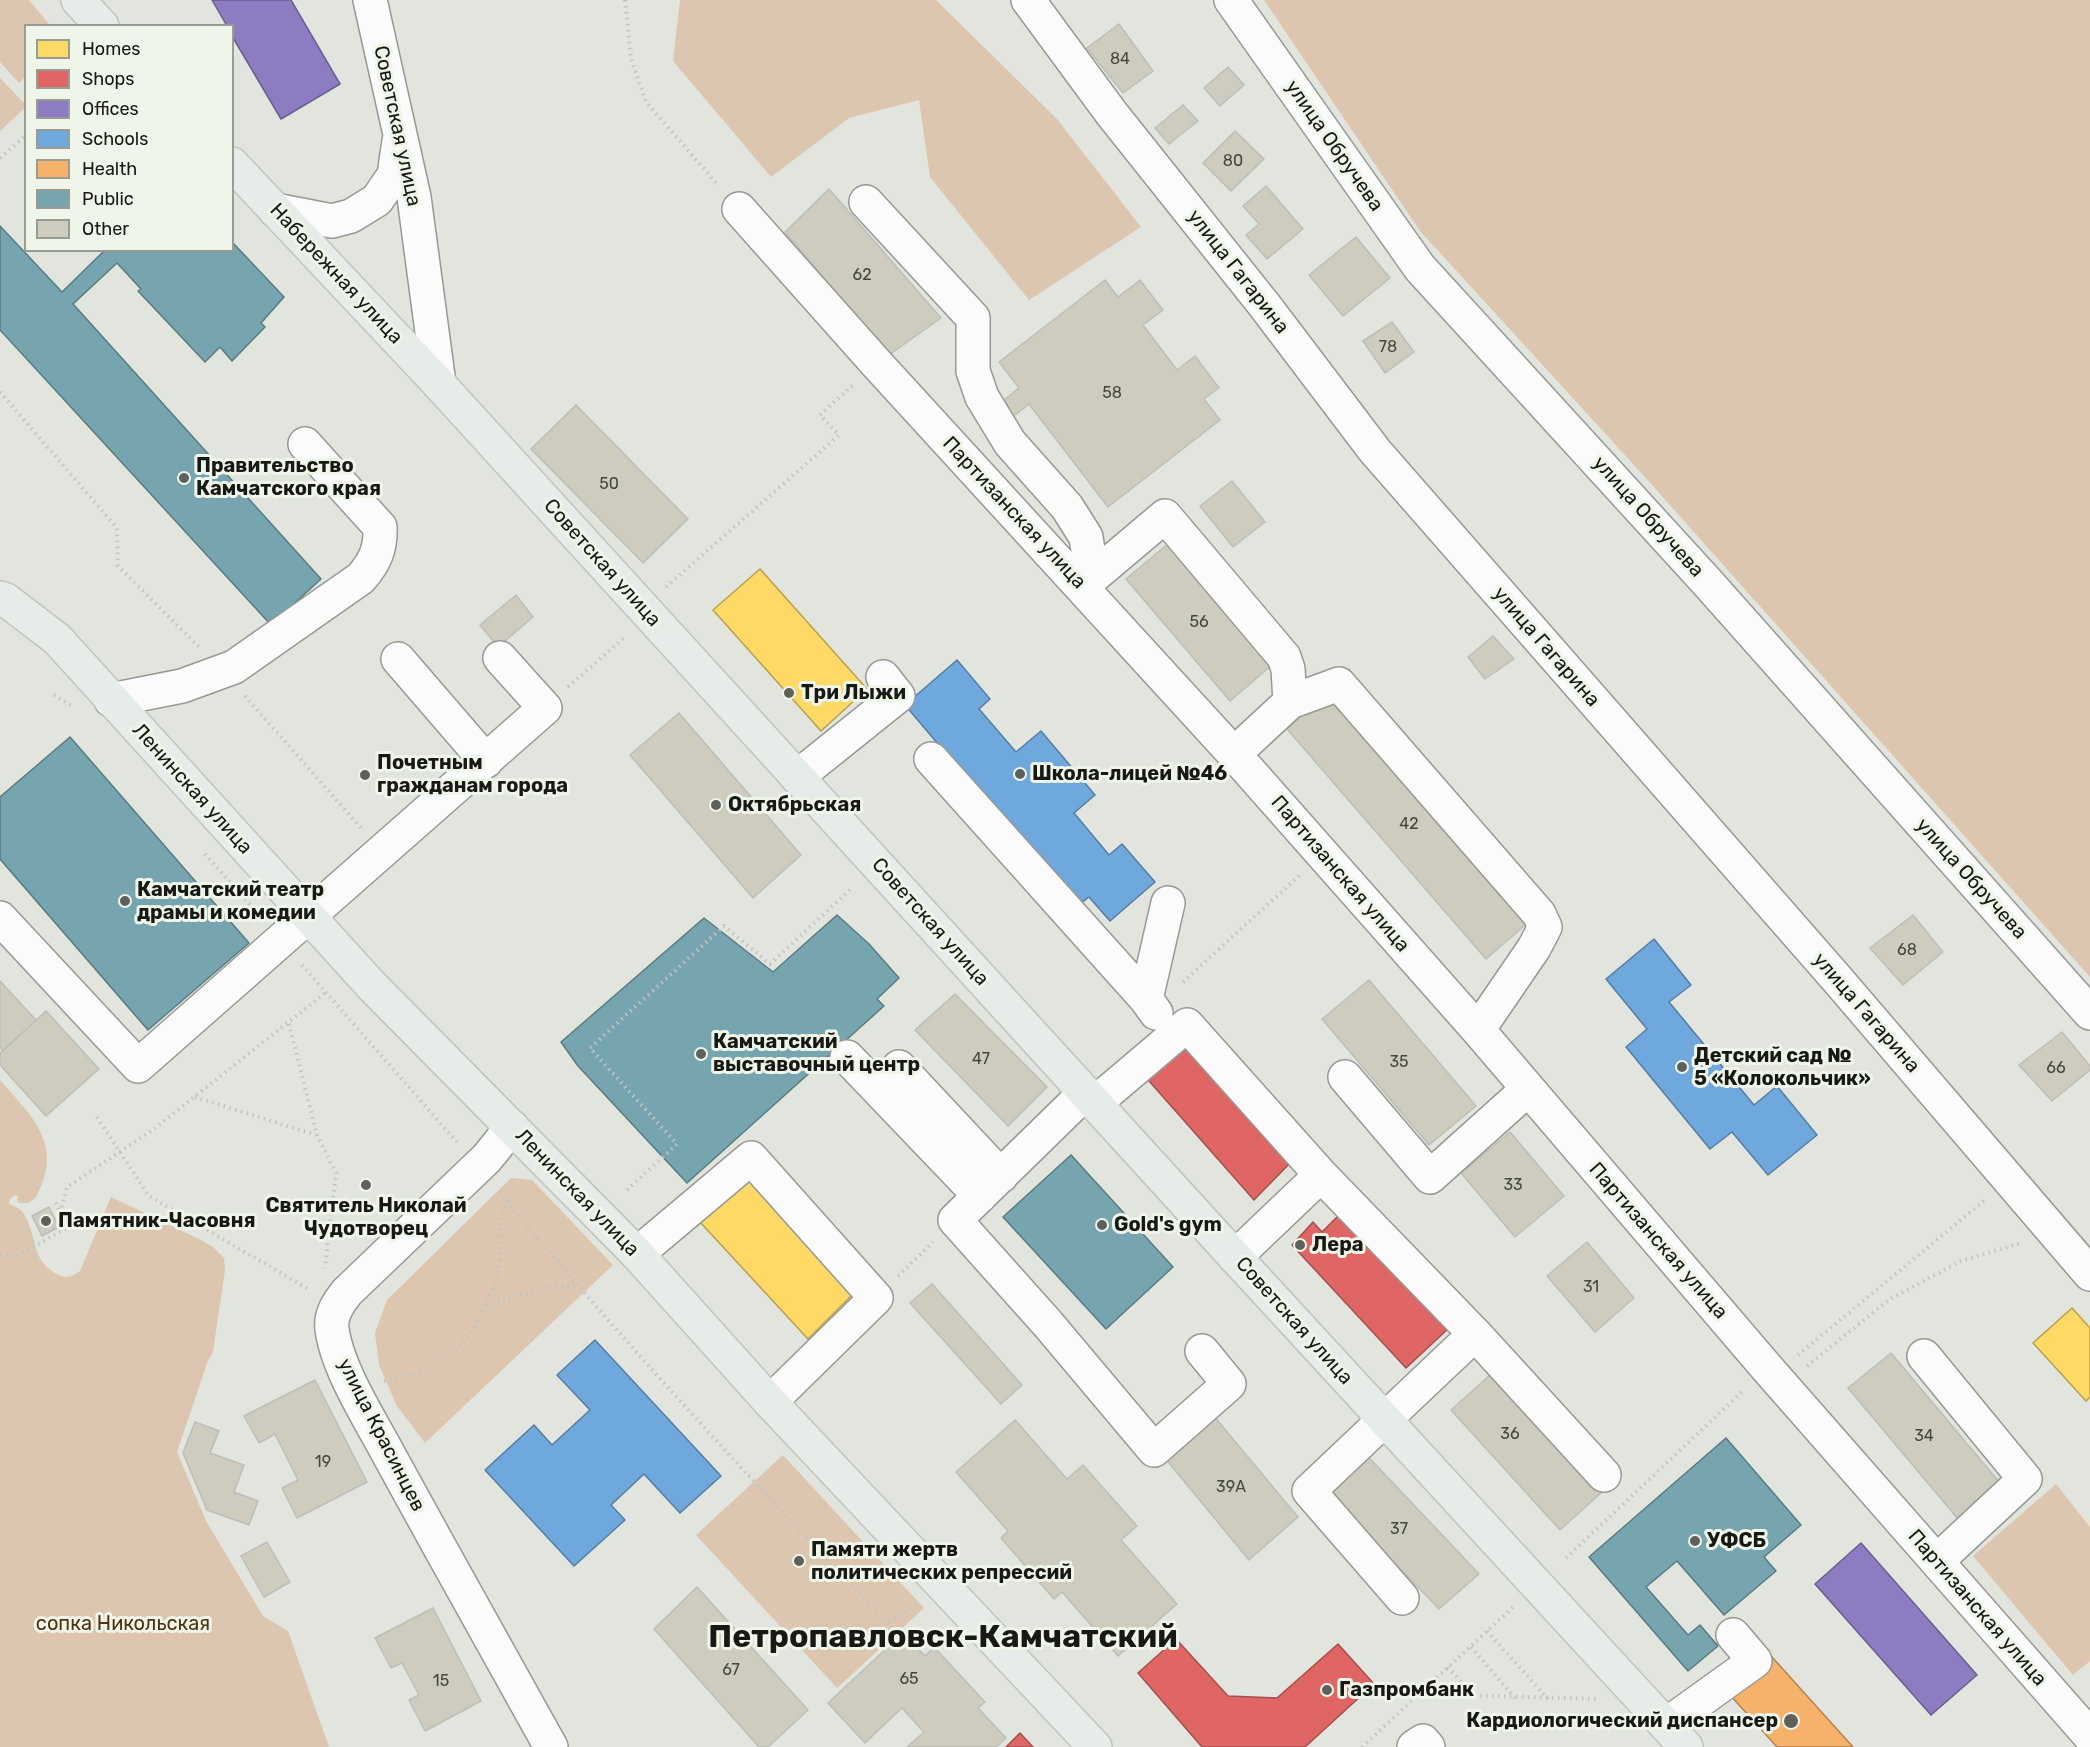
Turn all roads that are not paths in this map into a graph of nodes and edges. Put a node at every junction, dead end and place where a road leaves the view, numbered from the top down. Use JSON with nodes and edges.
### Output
{"nodes":[{"id":1,"x":78,"y":0,"type":"edge"},
{"id":2,"x":370,"y":0,"type":"edge"},
{"id":3,"x":1028,"y":0,"type":"edge"},
{"id":4,"x":1231,"y":0,"type":"edge"},
{"id":5,"x":100,"y":24,"type":"edge"},
{"id":6,"x":400,"y":137,"type":"junction"},
{"id":7,"x":234,"y":166,"type":"edge"},
{"id":8,"x":866,"y":202,"type":"dead end"},
{"id":9,"x":739,"y":209,"type":"road end"},
{"id":10,"x":275,"y":210,"type":"junction"},
{"id":11,"x":439,"y":384,"type":"junction"},
{"id":12,"x":305,"y":444,"type":"dead end"},
{"id":13,"x":1082,"y":586,"type":"junction"},
{"id":14,"x":0,"y":598,"type":"edge"},
{"id":15,"x":500,"y":658,"type":"dead end"},
{"id":16,"x":398,"y":659,"type":"dead end"},
{"id":17,"x":883,"y":677,"type":"dead end"},
{"id":18,"x":111,"y":700,"type":"junction"},
{"id":19,"x":1290,"y":702,"type":"junction"},
{"id":20,"x":1234,"y":754,"type":"junction"},
{"id":21,"x":932,"y":759,"type":"dead end"},
{"id":22,"x":486,"y":761,"type":"junction"},
{"id":23,"x":797,"y":777,"type":"junction"},
{"id":24,"x":1168,"y":903,"type":"dead end"},
{"id":25,"x":308,"y":917,"type":"junction"},
{"id":26,"x":0,"y":918,"type":"edge"},
{"id":27,"x":1150,"y":1004,"type":"junction"},
{"id":28,"x":2090,"y":1013,"type":"edge"},
{"id":29,"x":1478,"y":1030,"type":"junction"},
{"id":30,"x":1172,"y":1037,"type":"junction"},
{"id":31,"x":847,"y":1057,"type":"dead end"},
{"id":32,"x":899,"y":1066,"type":"dead end"},
{"id":33,"x":1345,"y":1077,"type":"dead end"},
{"id":34,"x":1528,"y":1089,"type":"junction"},
{"id":35,"x":1090,"y":1098,"type":"junction"},
{"id":36,"x":512,"y":1126,"type":"junction"},
{"id":37,"x":1321,"y":1175,"type":"junction"},
{"id":38,"x":990,"y":1186,"type":"junction"},
{"id":39,"x":637,"y":1254,"type":"junction"},
{"id":40,"x":1235,"y":1257,"type":"junction"},
{"id":41,"x":2090,"y":1274,"type":"edge"},
{"id":42,"x":1476,"y":1334,"type":"junction"},
{"id":43,"x":1202,"y":1351,"type":"dead end"},
{"id":44,"x":1924,"y":1356,"type":"dead end"},
{"id":45,"x":770,"y":1402,"type":"junction"},
{"id":46,"x":1384,"y":1419,"type":"junction"},
{"id":47,"x":1604,"y":1475,"type":"dead end"},
{"id":48,"x":1937,"y":1562,"type":"junction"},
{"id":49,"x":1402,"y":1598,"type":"dead end"},
{"id":50,"x":1732,"y":1635,"type":"dead end"},
{"id":51,"x":2084,"y":1716,"type":"edge"},
{"id":52,"x":1676,"y":1736,"type":"edge"},
{"id":53,"x":551,"y":1747,"type":"edge"},
{"id":54,"x":1095,"y":1747,"type":"edge"},
{"id":55,"x":1414,"y":1747,"type":"edge"},
{"id":56,"x":1428,"y":1747,"type":"edge"}],
"edges":[{"from":1,"to":5,"type":"main road"},
{"from":2,"to":6,"type":"street","name":"Советская улица"},
{"from":3,"to":41,"type":"street","name":"улица Гагарина"},
{"from":4,"to":28,"type":"street","name":"улица Обручева"},
{"from":6,"to":10,"type":"street"},
{"from":6,"to":11,"type":"street","name":"Советская улица"},
{"from":7,"to":10,"type":"main road","name":"Набережная улица"},
{"from":8,"to":13,"type":"street"},
{"from":9,"to":13,"type":"street","name":"Партизанская улица"},
{"from":10,"to":11,"type":"main road","name":"Набережная улица"},
{"from":11,"to":23,"type":"main road","name":"Советская улица"},
{"from":12,"to":18,"type":"street"},
{"from":13,"to":19,"type":"street"},
{"from":13,"to":20,"type":"street","name":"Партизанская улица"},
{"from":14,"to":18,"type":"main road","name":"Ленинская улица"},
{"from":15,"to":22,"type":"street"},
{"from":16,"to":22,"type":"street"},
{"from":17,"to":23,"type":"street"},
{"from":18,"to":25,"type":"main road","name":"Ленинская улица"},
{"from":19,"to":20,"type":"street"},
{"from":19,"to":29,"type":"street"},
{"from":20,"to":29,"type":"street","name":"Партизанская улица"},
{"from":21,"to":27,"type":"street"},
{"from":22,"to":25,"type":"street"},
{"from":23,"to":35,"type":"main road","name":"Советская улица"},
{"from":24,"to":27,"type":"street"},
{"from":25,"to":26,"type":"street"},
{"from":25,"to":36,"type":"main road","name":"Ленинская улица"},
{"from":27,"to":30,"type":"street"},
{"from":29,"to":34,"type":"street","name":"Партизанская улица"},
{"from":30,"to":35,"type":"street"},
{"from":30,"to":37,"type":"street"},
{"from":31,"to":38,"type":"street"},
{"from":32,"to":38,"type":"street"},
{"from":33,"to":34,"type":"street"},
{"from":34,"to":48,"type":"street","name":"Партизанская улица"},
{"from":35,"to":38,"type":"street"},
{"from":35,"to":40,"type":"main road","name":"Советская улица"},
{"from":36,"to":39,"type":"main road","name":"Ленинская улица"},
{"from":36,"to":53,"type":"street","name":"улица Красинцев"},
{"from":37,"to":40,"type":"street"},
{"from":37,"to":42,"type":"street"},
{"from":38,"to":43,"type":"street"},
{"from":39,"to":45,"type":"main road","name":"Ленинская улица"},
{"from":39,"to":45,"type":"street"},
{"from":40,"to":46,"type":"main road","name":"Советская улица"},
{"from":42,"to":46,"type":"street"},
{"from":42,"to":47,"type":"street"},
{"from":44,"to":48,"type":"street"},
{"from":45,"to":54,"type":"main road","name":"Ленинская улица"},
{"from":46,"to":49,"type":"street"},
{"from":46,"to":52,"type":"main road","name":"Советская улица"},
{"from":48,"to":51,"type":"street","name":"Партизанская улица"},
{"from":50,"to":52,"type":"street"},
{"from":55,"to":56,"type":"street"}]}
